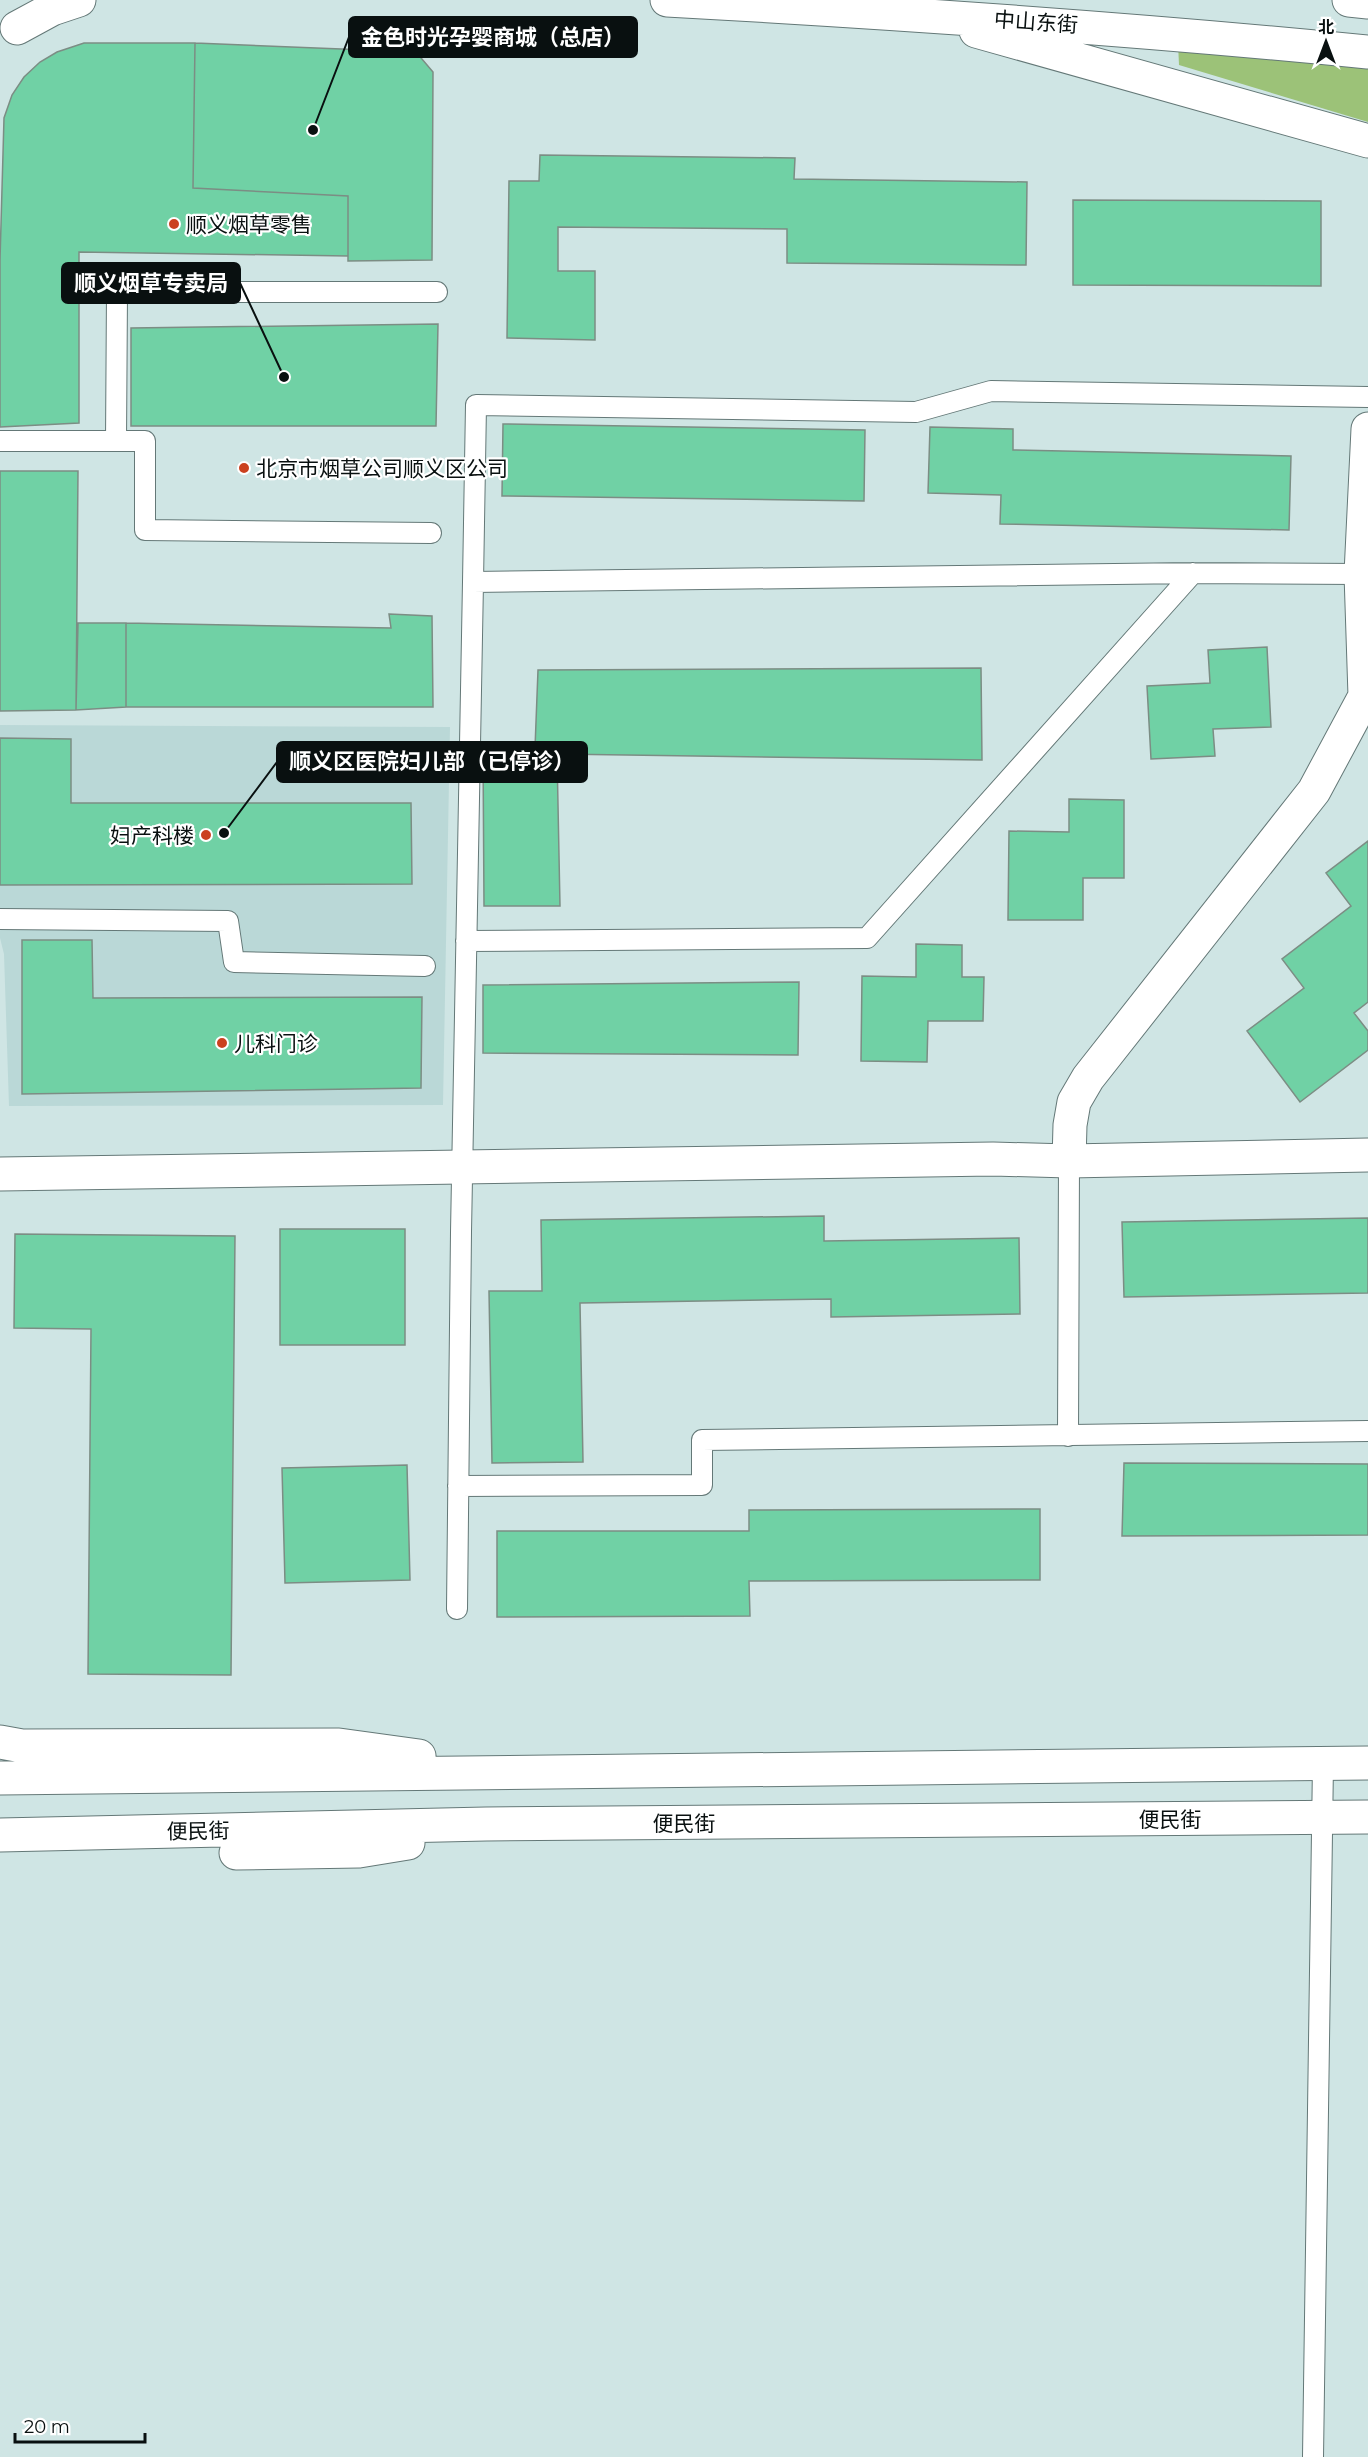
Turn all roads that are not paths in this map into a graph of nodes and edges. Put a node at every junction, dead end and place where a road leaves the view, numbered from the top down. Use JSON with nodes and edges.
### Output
{"nodes":[{"id":1,"x":35,"y":0,"type":"edge"},
{"id":2,"x":79,"y":0,"type":"edge"},
{"id":3,"x":667,"y":0,"type":"edge"},
{"id":4,"x":1349,"y":0,"type":"edge"},
{"id":5,"x":1368,"y":2,"type":"edge"},
{"id":6,"x":923,"y":14,"type":"junction"},
{"id":7,"x":8,"y":36,"type":"edge"},
{"id":8,"x":1368,"y":52,"type":"edge"},
{"id":9,"x":1368,"y":141,"type":"edge"},
{"id":10,"x":437,"y":292,"type":"dead end"},
{"id":11,"x":1368,"y":397,"type":"edge"},
{"id":12,"x":1368,"y":429,"type":"edge"},
{"id":13,"x":0,"y":441,"type":"edge"},
{"id":14,"x":116,"y":441,"type":"junction"},
{"id":15,"x":1367,"y":501,"type":"edge"},
{"id":16,"x":431,"y":533,"type":"dead end"},
{"id":17,"x":1193,"y":573,"type":"junction"},
{"id":18,"x":1361,"y":574,"type":"junction"},
{"id":19,"x":473,"y":582,"type":"junction"},
{"id":20,"x":1366,"y":696,"type":"edge"},
{"id":21,"x":0,"y":919,"type":"edge"},
{"id":22,"x":466,"y":941,"type":"junction"},
{"id":23,"x":424,"y":966,"type":"dead end"},
{"id":24,"x":1368,"y":1155,"type":"edge"},
{"id":25,"x":1069,"y":1161,"type":"junction"},
{"id":26,"x":462,"y":1167,"type":"junction"},
{"id":27,"x":0,"y":1174,"type":"edge"},
{"id":28,"x":1368,"y":1431,"type":"edge"},
{"id":29,"x":1068,"y":1436,"type":"junction"},
{"id":30,"x":458,"y":1486,"type":"junction"},
{"id":31,"x":457,"y":1609,"type":"dead end"},
{"id":32,"x":0,"y":1742,"type":"edge"},
{"id":33,"x":1323,"y":1763,"type":"junction"},
{"id":34,"x":1368,"y":1763,"type":"edge"},
{"id":35,"x":518,"y":1771,"type":"junction"},
{"id":36,"x":0,"y":1778,"type":"edge"},
{"id":37,"x":1323,"y":1817,"type":"junction"},
{"id":38,"x":1368,"y":1817,"type":"edge"},
{"id":39,"x":486,"y":1824,"type":"junction"},
{"id":40,"x":0,"y":1836,"type":"edge"},
{"id":41,"x":0,"y":1858,"type":"edge"},
{"id":42,"x":1313,"y":2457,"type":"edge"}],
"edges":[{"from":1,"to":7,"type":"street"},
{"from":2,"to":7,"type":"street"},
{"from":3,"to":6,"type":"street","name":"中山东街"},
{"from":4,"to":5,"type":"street"},
{"from":6,"to":8,"type":"street","name":"中山东街"},
{"from":6,"to":9,"type":"street"},
{"from":10,"to":14,"type":"lane"},
{"from":11,"to":19,"type":"lane"},
{"from":12,"to":15,"type":"street"},
{"from":13,"to":14,"type":"lane"},
{"from":14,"to":16,"type":"lane"},
{"from":15,"to":18,"type":"street"},
{"from":17,"to":18,"type":"lane"},
{"from":17,"to":19,"type":"lane"},
{"from":17,"to":22,"type":"lane"},
{"from":18,"to":20,"type":"street"},
{"from":19,"to":22,"type":"lane"},
{"from":20,"to":25,"type":"street"},
{"from":21,"to":23,"type":"lane"},
{"from":22,"to":26,"type":"lane"},
{"from":24,"to":25,"type":"street"},
{"from":25,"to":26,"type":"street"},
{"from":25,"to":29,"type":"lane"},
{"from":26,"to":27,"type":"street"},
{"from":26,"to":30,"type":"lane"},
{"from":28,"to":29,"type":"lane"},
{"from":29,"to":30,"type":"lane"},
{"from":30,"to":31,"type":"lane"},
{"from":32,"to":35,"type":"street"},
{"from":33,"to":34,"type":"street"},
{"from":33,"to":35,"type":"street"},
{"from":33,"to":37,"type":"lane"},
{"from":35,"to":36,"type":"street"},
{"from":37,"to":38,"type":"street","name":"便民街"},
{"from":37,"to":39,"type":"street","name":"便民街"},
{"from":37,"to":42,"type":"lane"},
{"from":39,"to":40,"type":"street","name":"便民街"},
{"from":39,"to":41,"type":"street"}]}
